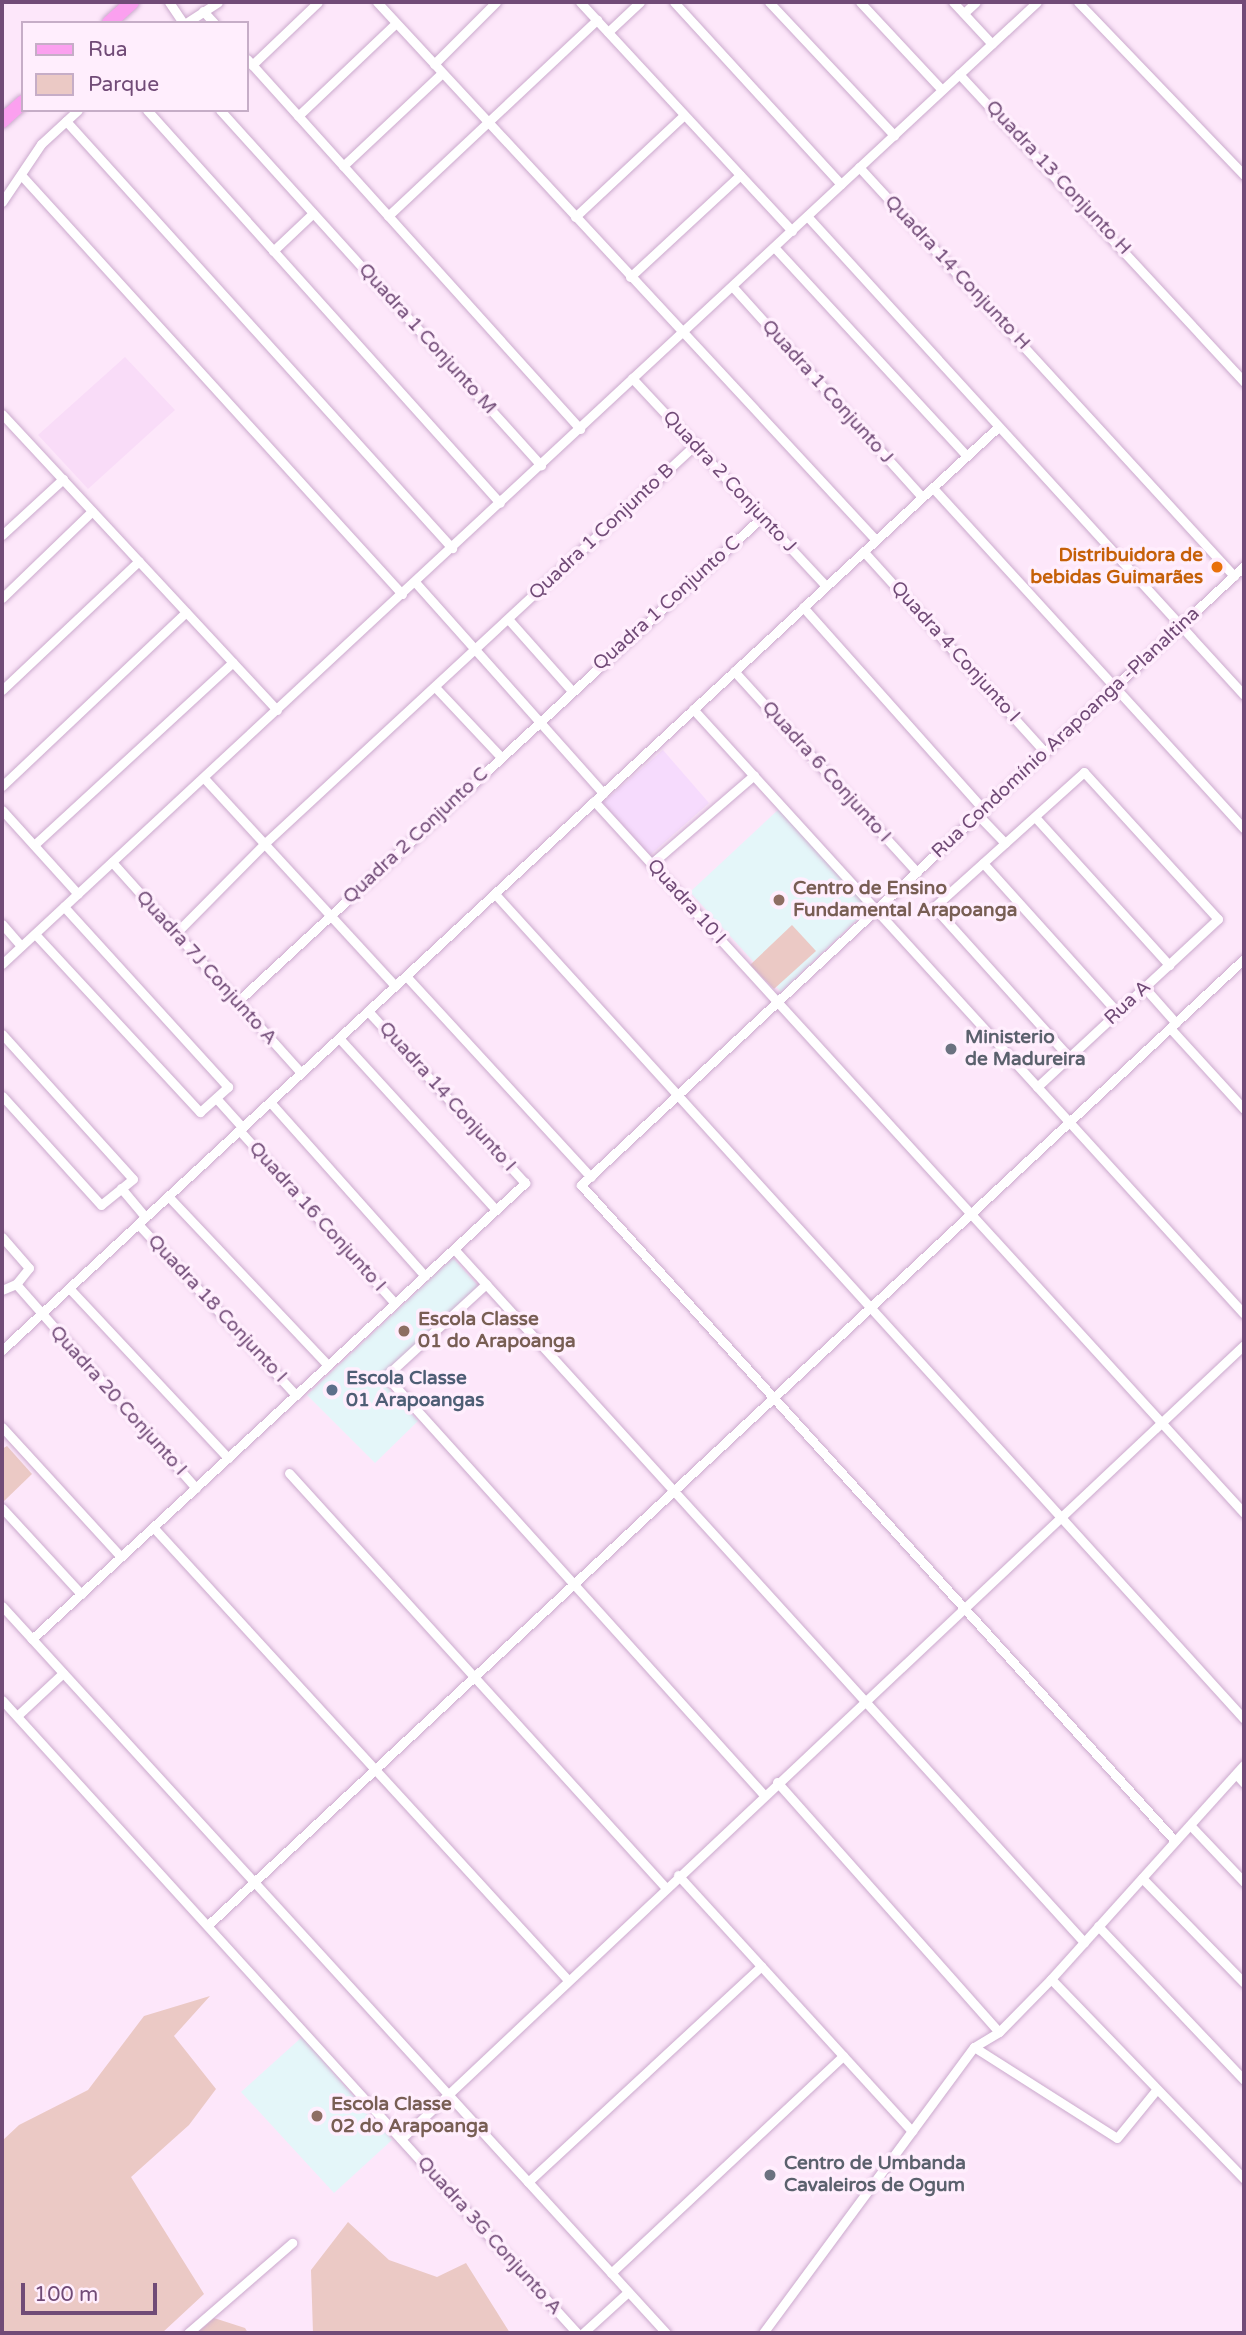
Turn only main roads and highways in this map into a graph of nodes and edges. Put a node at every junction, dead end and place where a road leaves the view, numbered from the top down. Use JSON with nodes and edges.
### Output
{"nodes":[{"id":1,"x":132,"y":2,"type":"edge"},
{"id":2,"x":111,"y":21,"type":"edge"},
{"id":3,"x":21,"y":104,"type":"edge"},
{"id":4,"x":2,"y":121,"type":"edge"}],
"edges":[{"from":1,"to":2,"type":"main road"},
{"from":3,"to":4,"type":"main road"}]}
